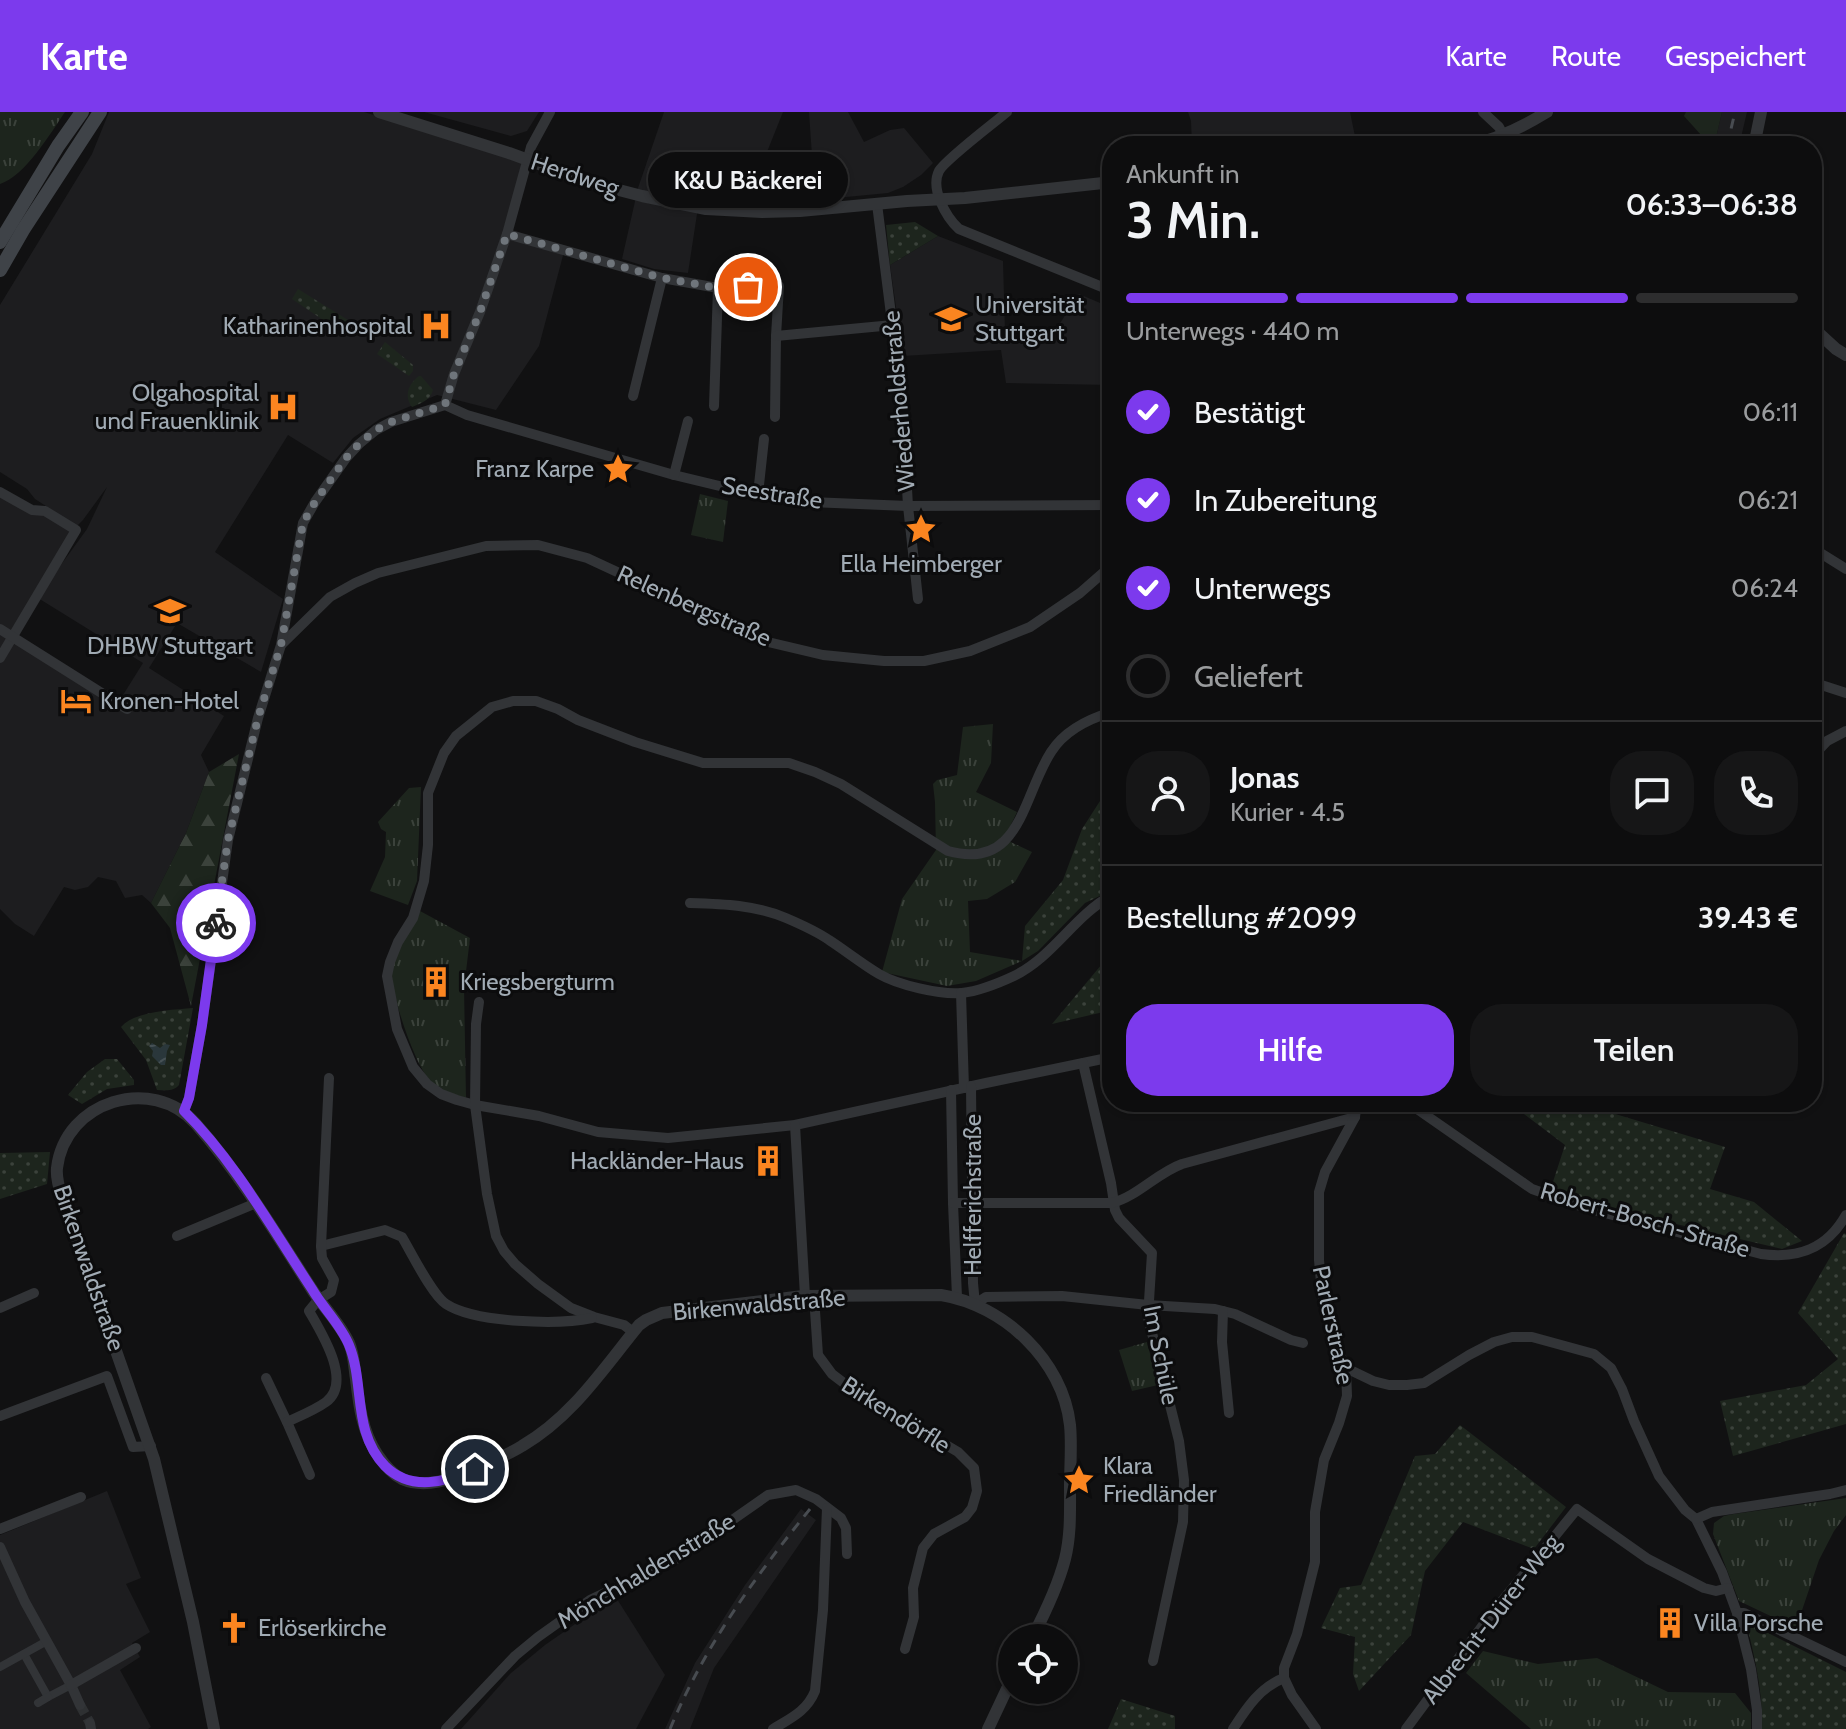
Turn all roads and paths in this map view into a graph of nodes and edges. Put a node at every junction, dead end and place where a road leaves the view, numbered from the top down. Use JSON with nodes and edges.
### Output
{"nodes":[{"id":1,"x":82,"y":112,"type":"edge"},
{"id":2,"x":100,"y":112,"type":"edge"},
{"id":3,"x":379,"y":112,"type":"edge"},
{"id":4,"x":550,"y":112,"type":"edge"},
{"id":5,"x":1007,"y":112,"type":"edge"},
{"id":6,"x":1483,"y":112,"type":"edge"},
{"id":7,"x":1547,"y":112,"type":"edge"},
{"id":8,"x":1761,"y":112,"type":"edge"},
{"id":9,"x":1503,"y":135,"type":"junction"},
{"id":10,"x":1500,"y":136,"type":"edge"},
{"id":11,"x":1756,"y":136,"type":"edge"},
{"id":12,"x":527,"y":159,"type":"junction"},
{"id":13,"x":1102,"y":183,"type":"edge"},
{"id":14,"x":941,"y":200,"type":"junction"},
{"id":15,"x":877,"y":204,"type":"junction"},
{"id":16,"x":507,"y":234,"type":"junction"},
{"id":17,"x":0,"y":242,"type":"edge"},
{"id":18,"x":0,"y":270,"type":"edge"},
{"id":19,"x":662,"y":278,"type":"junction"},
{"id":20,"x":1102,"y":287,"type":"edge"},
{"id":21,"x":718,"y":288,"type":"junction"},
{"id":22,"x":893,"y":325,"type":"junction"},
{"id":23,"x":776,"y":336,"type":"junction"},
{"id":24,"x":1822,"y":336,"type":"edge"},
{"id":25,"x":1846,"y":355,"type":"edge"},
{"id":26,"x":633,"y":396,"type":"dead end"},
{"id":27,"x":445,"y":405,"type":"junction"},
{"id":28,"x":714,"y":406,"type":"dead end"},
{"id":29,"x":775,"y":417,"type":"dead end"},
{"id":30,"x":688,"y":421,"type":"dead end"},
{"id":31,"x":764,"y":439,"type":"dead end"},
{"id":32,"x":674,"y":475,"type":"junction"},
{"id":33,"x":0,"y":492,"type":"edge"},
{"id":34,"x":758,"y":494,"type":"junction"},
{"id":35,"x":1102,"y":505,"type":"edge"},
{"id":36,"x":908,"y":506,"type":"junction"},
{"id":37,"x":1822,"y":554,"type":"edge"},
{"id":38,"x":1846,"y":569,"type":"edge"},
{"id":39,"x":1102,"y":574,"type":"edge"},
{"id":40,"x":918,"y":599,"type":"dead end"},
{"id":41,"x":0,"y":629,"type":"edge"},
{"id":42,"x":13,"y":637,"type":"junction"},
{"id":43,"x":281,"y":645,"type":"junction"},
{"id":44,"x":0,"y":658,"type":"edge"},
{"id":45,"x":1822,"y":685,"type":"edge"},
{"id":46,"x":1846,"y":693,"type":"edge"},
{"id":47,"x":127,"y":709,"type":"dead end"},
{"id":48,"x":1102,"y":715,"type":"edge"},
{"id":49,"x":1846,"y":731,"type":"edge"},
{"id":50,"x":1822,"y":746,"type":"edge"},
{"id":51,"x":1102,"y":902,"type":"edge"},
{"id":52,"x":690,"y":903,"type":"dead end"},
{"id":53,"x":961,"y":993,"type":"junction"},
{"id":54,"x":479,"y":1002,"type":"dead end"},
{"id":55,"x":1102,"y":1059,"type":"edge"},
{"id":56,"x":1083,"y":1063,"type":"junction"},
{"id":57,"x":329,"y":1078,"type":"dead end"},
{"id":58,"x":967,"y":1087,"type":"junction"},
{"id":59,"x":951,"y":1090,"type":"junction"},
{"id":60,"x":475,"y":1105,"type":"junction"},
{"id":61,"x":184,"y":1111,"type":"junction"},
{"id":62,"x":1356,"y":1112,"type":"edge"},
{"id":63,"x":1421,"y":1112,"type":"edge"},
{"id":64,"x":1355,"y":1117,"type":"junction"},
{"id":65,"x":795,"y":1125,"type":"junction"},
{"id":66,"x":256,"y":1203,"type":"junction"},
{"id":67,"x":953,"y":1203,"type":"junction"},
{"id":68,"x":972,"y":1203,"type":"junction"},
{"id":69,"x":1112,"y":1203,"type":"junction"},
{"id":70,"x":1846,"y":1215,"type":"edge"},
{"id":71,"x":177,"y":1236,"type":"dead end"},
{"id":72,"x":321,"y":1246,"type":"junction"},
{"id":73,"x":34,"y":1293,"type":"dead end"},
{"id":74,"x":809,"y":1296,"type":"junction"},
{"id":75,"x":957,"y":1297,"type":"junction"},
{"id":76,"x":318,"y":1300,"type":"junction"},
{"id":77,"x":975,"y":1304,"type":"junction"},
{"id":78,"x":1148,"y":1305,"type":"junction"},
{"id":79,"x":0,"y":1308,"type":"edge"},
{"id":80,"x":1223,"y":1311,"type":"junction"},
{"id":81,"x":594,"y":1317,"type":"junction"},
{"id":82,"x":633,"y":1332,"type":"junction"},
{"id":83,"x":1303,"y":1343,"type":"dead end"},
{"id":84,"x":1346,"y":1368,"type":"junction"},
{"id":85,"x":266,"y":1378,"type":"dead end"},
{"id":86,"x":1229,"y":1413,"type":"dead end"},
{"id":87,"x":0,"y":1416,"type":"edge"},
{"id":88,"x":287,"y":1422,"type":"junction"},
{"id":89,"x":151,"y":1446,"type":"junction"},
{"id":90,"x":310,"y":1475,"type":"dead end"},
{"id":91,"x":1846,"y":1490,"type":"edge"},
{"id":92,"x":81,"y":1497,"type":"dead end"},
{"id":93,"x":827,"y":1508,"type":"junction"},
{"id":94,"x":1696,"y":1519,"type":"junction"},
{"id":95,"x":0,"y":1529,"type":"edge"},
{"id":96,"x":0,"y":1547,"type":"edge"},
{"id":97,"x":847,"y":1554,"type":"dead end"},
{"id":98,"x":1728,"y":1588,"type":"junction"},
{"id":99,"x":1737,"y":1613,"type":"junction"},
{"id":100,"x":1038,"y":1624,"type":"edge"},
{"id":101,"x":47,"y":1641,"type":"junction"},
{"id":102,"x":136,"y":1648,"type":"dead end"},
{"id":103,"x":905,"y":1649,"type":"dead end"},
{"id":104,"x":24,"y":1654,"type":"junction"},
{"id":105,"x":1153,"y":1661,"type":"dead end"},
{"id":106,"x":1846,"y":1662,"type":"edge"},
{"id":107,"x":0,"y":1667,"type":"edge"},
{"id":108,"x":1284,"y":1678,"type":"junction"},
{"id":109,"x":71,"y":1685,"type":"junction"},
{"id":110,"x":48,"y":1697,"type":"junction"},
{"id":111,"x":38,"y":1703,"type":"dead end"},
{"id":112,"x":1000,"y":1704,"type":"edge"},
{"id":113,"x":80,"y":1705,"type":"tunnel mouth"},
{"id":114,"x":214,"y":1729,"type":"edge"},
{"id":115,"x":446,"y":1729,"type":"edge"},
{"id":116,"x":773,"y":1729,"type":"edge"},
{"id":117,"x":988,"y":1729,"type":"edge"},
{"id":118,"x":1233,"y":1729,"type":"edge"},
{"id":119,"x":1316,"y":1729,"type":"edge"},
{"id":120,"x":1406,"y":1729,"type":"edge"},
{"id":121,"x":1757,"y":1729,"type":"edge"}],
"edges":[{"from":1,"to":17,"type":"main road"},
{"from":2,"to":18,"type":"main road"},
{"from":3,"to":12,"type":"street","name":"Herdweg"},
{"from":4,"to":12,"type":"street"},
{"from":5,"to":14,"type":"street"},
{"from":6,"to":9,"type":"street"},
{"from":7,"to":9,"type":"street"},
{"from":8,"to":11,"type":"street"},
{"from":9,"to":10,"type":"street"},
{"from":12,"to":15,"type":"street","name":"Herdweg"},
{"from":12,"to":16,"type":"street"},
{"from":13,"to":14,"type":"street","name":"Herdweg"},
{"from":14,"to":15,"type":"street","name":"Herdweg"},
{"from":14,"to":20,"type":"street"},
{"from":15,"to":22,"type":"street","name":"Wiederholdstraße"},
{"from":16,"to":19,"type":"street"},
{"from":16,"to":27,"type":"street"},
{"from":19,"to":21,"type":"street"},
{"from":19,"to":26,"type":"street"},
{"from":21,"to":23,"type":"street"},
{"from":21,"to":28,"type":"street"},
{"from":22,"to":23,"type":"street"},
{"from":22,"to":36,"type":"street","name":"Wiederholdstraße"},
{"from":23,"to":29,"type":"street"},
{"from":24,"to":25,"type":"street"},
{"from":27,"to":32,"type":"street","name":"Seestraße"},
{"from":27,"to":43,"type":"street"},
{"from":30,"to":32,"type":"street"},
{"from":31,"to":34,"type":"street"},
{"from":32,"to":34,"type":"street","name":"Seestraße"},
{"from":33,"to":42,"type":"street"},
{"from":34,"to":36,"type":"street","name":"Seestraße"},
{"from":35,"to":36,"type":"street","name":"Seestraße"},
{"from":36,"to":40,"type":"street","name":"Wiederholdstraße"},
{"from":37,"to":38,"type":"street"},
{"from":39,"to":43,"type":"street","name":"Relenbergstraße"},
{"from":41,"to":42,"type":"street"},
{"from":42,"to":44,"type":"street"},
{"from":42,"to":47,"type":"street"},
{"from":43,"to":61,"type":"street"},
{"from":45,"to":46,"type":"street"},
{"from":48,"to":60,"type":"street"},
{"from":49,"to":50,"type":"street"},
{"from":51,"to":53,"type":"street"},
{"from":52,"to":53,"type":"street"},
{"from":53,"to":58,"type":"street","name":"Helfferichstraße"},
{"from":54,"to":60,"type":"street"},
{"from":55,"to":56,"type":"street"},
{"from":56,"to":58,"type":"street"},
{"from":56,"to":69,"type":"street","name":"Im Schüle"},
{"from":57,"to":72,"type":"street"},
{"from":58,"to":59,"type":"street"},
{"from":58,"to":68,"type":"street","name":"Helfferichstraße"},
{"from":59,"to":65,"type":"street"},
{"from":59,"to":67,"type":"street","name":"Helfferichstraße"},
{"from":60,"to":65,"type":"street"},
{"from":60,"to":81,"type":"street"},
{"from":61,"to":66,"type":"street","name":"Birkenwaldstraße"},
{"from":61,"to":89,"type":"street","name":"Birkenwaldstraße"},
{"from":62,"to":64,"type":"street","name":"Parlerstraße"},
{"from":63,"to":70,"type":"street","name":"Robert-Bosch-Straße"},
{"from":64,"to":69,"type":"street"},
{"from":64,"to":84,"type":"street","name":"Parlerstraße"},
{"from":65,"to":74,"type":"street"},
{"from":66,"to":71,"type":"street"},
{"from":66,"to":76,"type":"street","name":"Birkenwaldstraße"},
{"from":67,"to":68,"type":"street"},
{"from":67,"to":75,"type":"street","name":"Helfferichstraße"},
{"from":68,"to":69,"type":"street"},
{"from":68,"to":77,"type":"street","name":"Helfferichstraße"},
{"from":69,"to":78,"type":"street","name":"Im Schüle"},
{"from":72,"to":76,"type":"street"},
{"from":72,"to":81,"type":"street"},
{"from":73,"to":79,"type":"street"},
{"from":74,"to":75,"type":"street","name":"Birkenwaldstraße"},
{"from":74,"to":82,"type":"street","name":"Birkenwaldstraße"},
{"from":74,"to":103,"type":"street","name":"Birkendörfle"},
{"from":75,"to":77,"type":"street","name":"Birkenwaldstraße"},
{"from":76,"to":82,"type":"street","name":"Birkenwaldstraße"},
{"from":76,"to":88,"type":"street"},
{"from":77,"to":78,"type":"street"},
{"from":77,"to":100,"type":"street","name":"Birkenwaldstraße"},
{"from":78,"to":80,"type":"street"},
{"from":78,"to":105,"type":"street","name":"Im Schüle"},
{"from":80,"to":83,"type":"street"},
{"from":80,"to":86,"type":"street"},
{"from":81,"to":82,"type":"street"},
{"from":84,"to":94,"type":"street"},
{"from":84,"to":108,"type":"street","name":"Parlerstraße"},
{"from":85,"to":88,"type":"street"},
{"from":87,"to":89,"type":"street"},
{"from":88,"to":90,"type":"street"},
{"from":89,"to":114,"type":"street","name":"Birkenwaldstraße"},
{"from":91,"to":94,"type":"street"},
{"from":92,"to":95,"type":"street"},
{"from":93,"to":97,"type":"street"},
{"from":93,"to":115,"type":"street","name":"Mönchhaldenstraße"},
{"from":93,"to":116,"type":"street"},
{"from":94,"to":98,"type":"street"},
{"from":96,"to":101,"type":"street"},
{"from":98,"to":99,"type":"street"},
{"from":98,"to":120,"type":"street","name":"Albrecht-Dürer-Weg"},
{"from":99,"to":106,"type":"street"},
{"from":99,"to":121,"type":"street"},
{"from":101,"to":104,"type":"street"},
{"from":101,"to":109,"type":"street"},
{"from":102,"to":109,"type":"street"},
{"from":104,"to":107,"type":"street"},
{"from":104,"to":110,"type":"street"},
{"from":108,"to":118,"type":"street"},
{"from":108,"to":119,"type":"street"},
{"from":109,"to":110,"type":"street"},
{"from":109,"to":113,"type":"street"},
{"from":110,"to":111,"type":"street"},
{"from":112,"to":117,"type":"street"}]}
